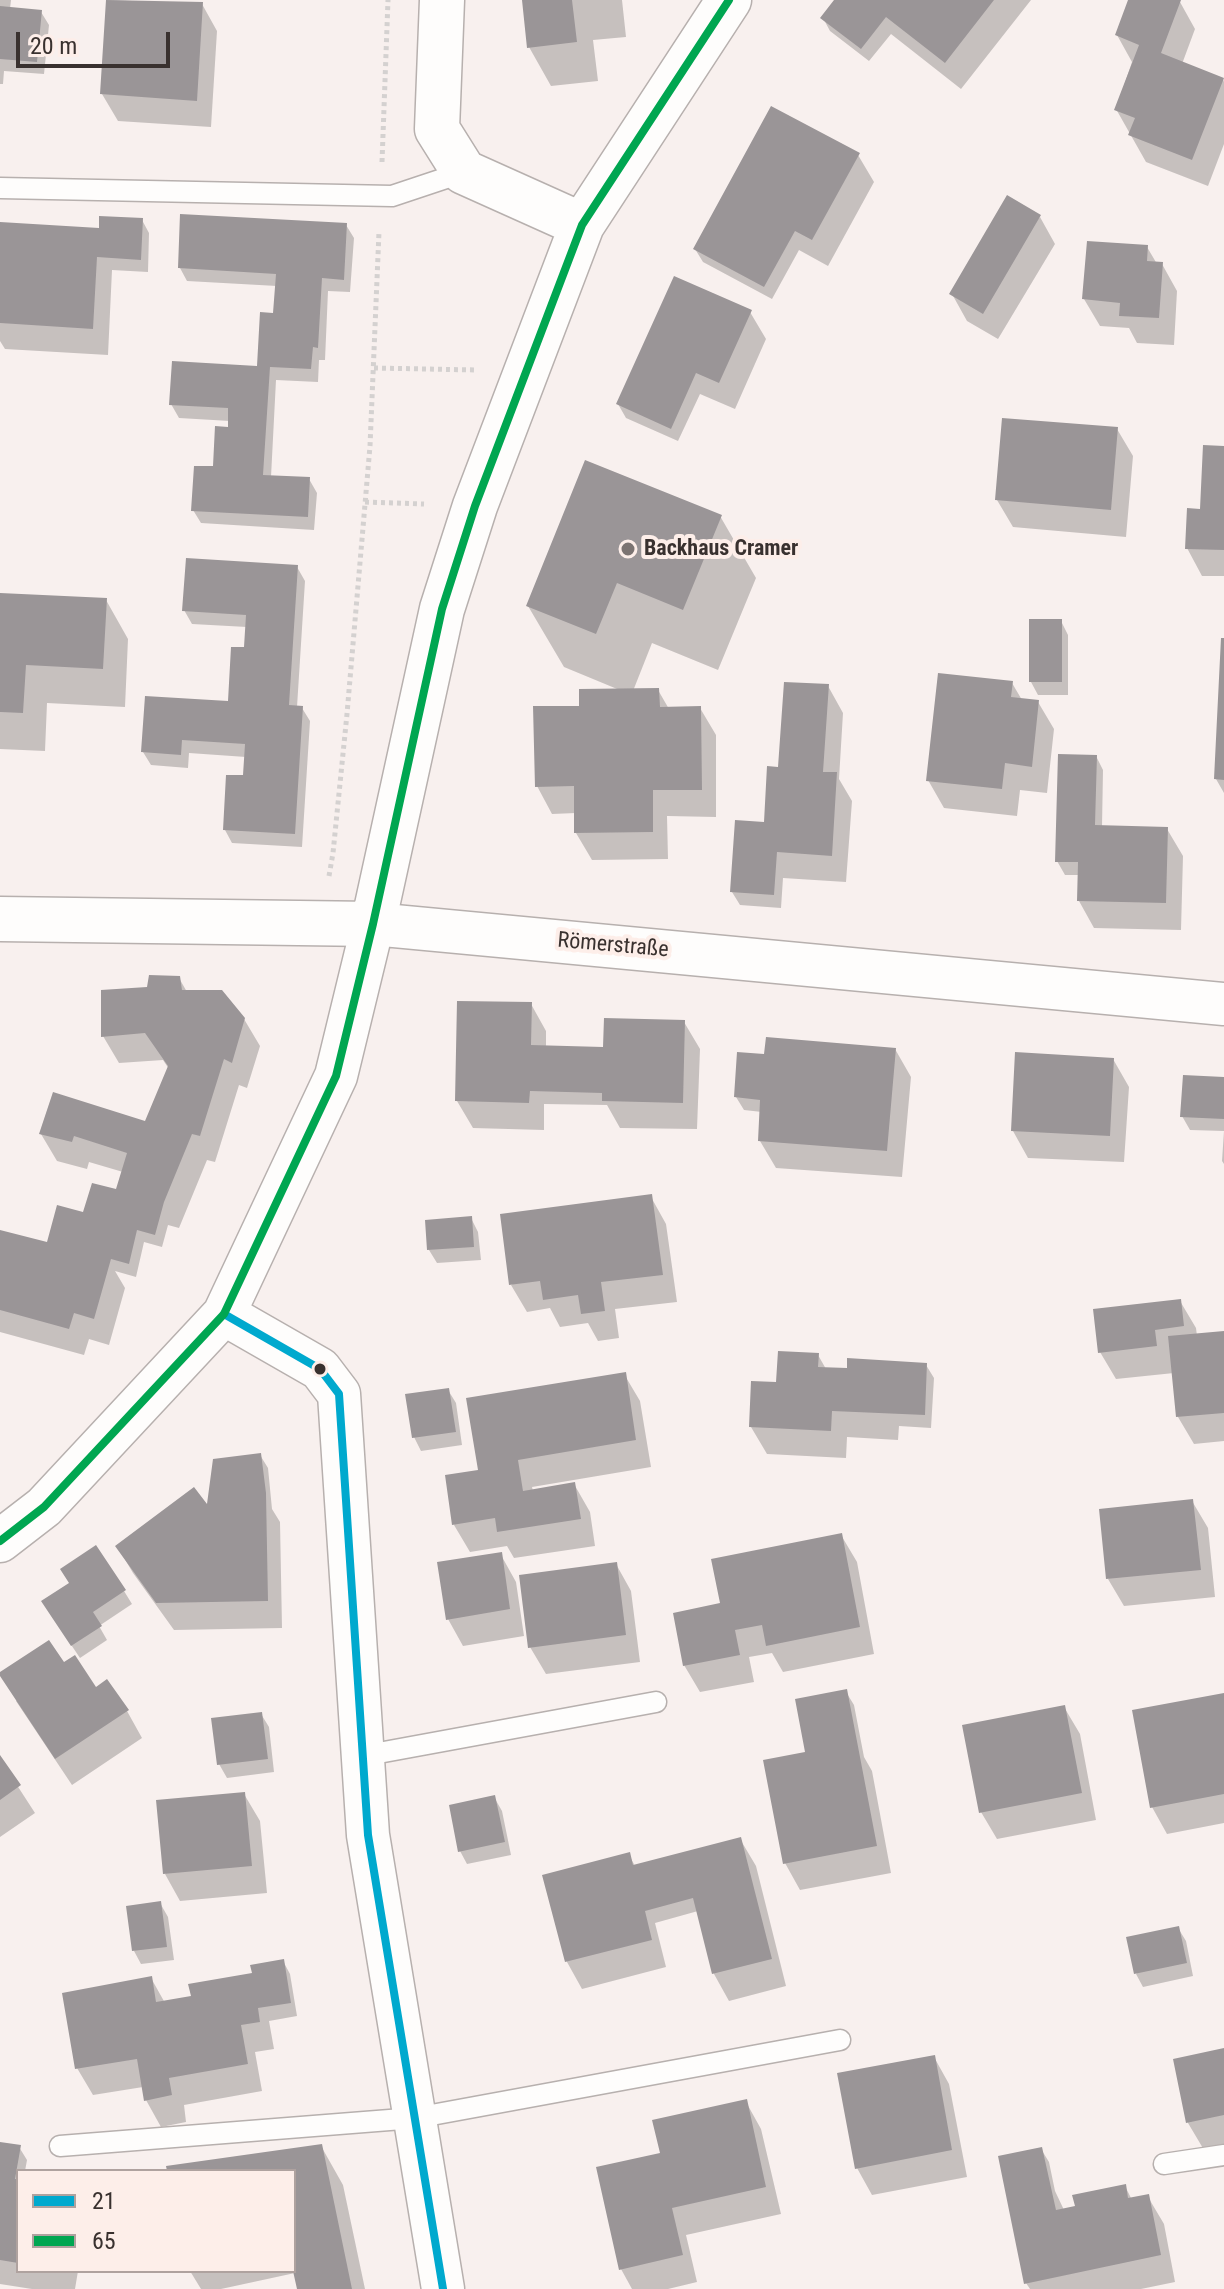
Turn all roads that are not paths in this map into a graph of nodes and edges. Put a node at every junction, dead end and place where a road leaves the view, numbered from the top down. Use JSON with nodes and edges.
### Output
{"nodes":[{"id":1,"x":442,"y":0,"type":"edge"},
{"id":2,"x":729,"y":0,"type":"edge"},
{"id":3,"x":464,"y":172,"type":"junction"},
{"id":4,"x":0,"y":188,"type":"edge"},
{"id":5,"x":582,"y":225,"type":"junction"},
{"id":6,"x":0,"y":919,"type":"edge"},
{"id":7,"x":373,"y":924,"type":"junction"},
{"id":8,"x":1224,"y":1004,"type":"edge"},
{"id":9,"x":224,"y":1314,"type":"junction"},
{"id":10,"x":0,"y":1541,"type":"edge"},
{"id":11,"x":656,"y":1702,"type":"dead end"},
{"id":12,"x":362,"y":1756,"type":"junction"},
{"id":13,"x":840,"y":2040,"type":"dead end"},
{"id":14,"x":415,"y":2118,"type":"junction"},
{"id":15,"x":60,"y":2146,"type":"dead end"},
{"id":16,"x":1224,"y":2155,"type":"edge"},
{"id":17,"x":1164,"y":2164,"type":"dead end"},
{"id":18,"x":443,"y":2289,"type":"edge"}],
"edges":[{"from":1,"to":3,"type":"street"},
{"from":2,"to":5,"type":"street"},
{"from":3,"to":4,"type":"lane"},
{"from":3,"to":5,"type":"street"},
{"from":5,"to":7,"type":"street"},
{"from":6,"to":7,"type":"street","name":"Römerstraße"},
{"from":7,"to":8,"type":"street","name":"Römerstraße"},
{"from":7,"to":9,"type":"street"},
{"from":9,"to":10,"type":"street"},
{"from":9,"to":12,"type":"street"},
{"from":11,"to":12,"type":"lane"},
{"from":12,"to":14,"type":"street"},
{"from":13,"to":14,"type":"lane"},
{"from":14,"to":15,"type":"lane"},
{"from":14,"to":18,"type":"street"},
{"from":16,"to":17,"type":"lane"}]}
